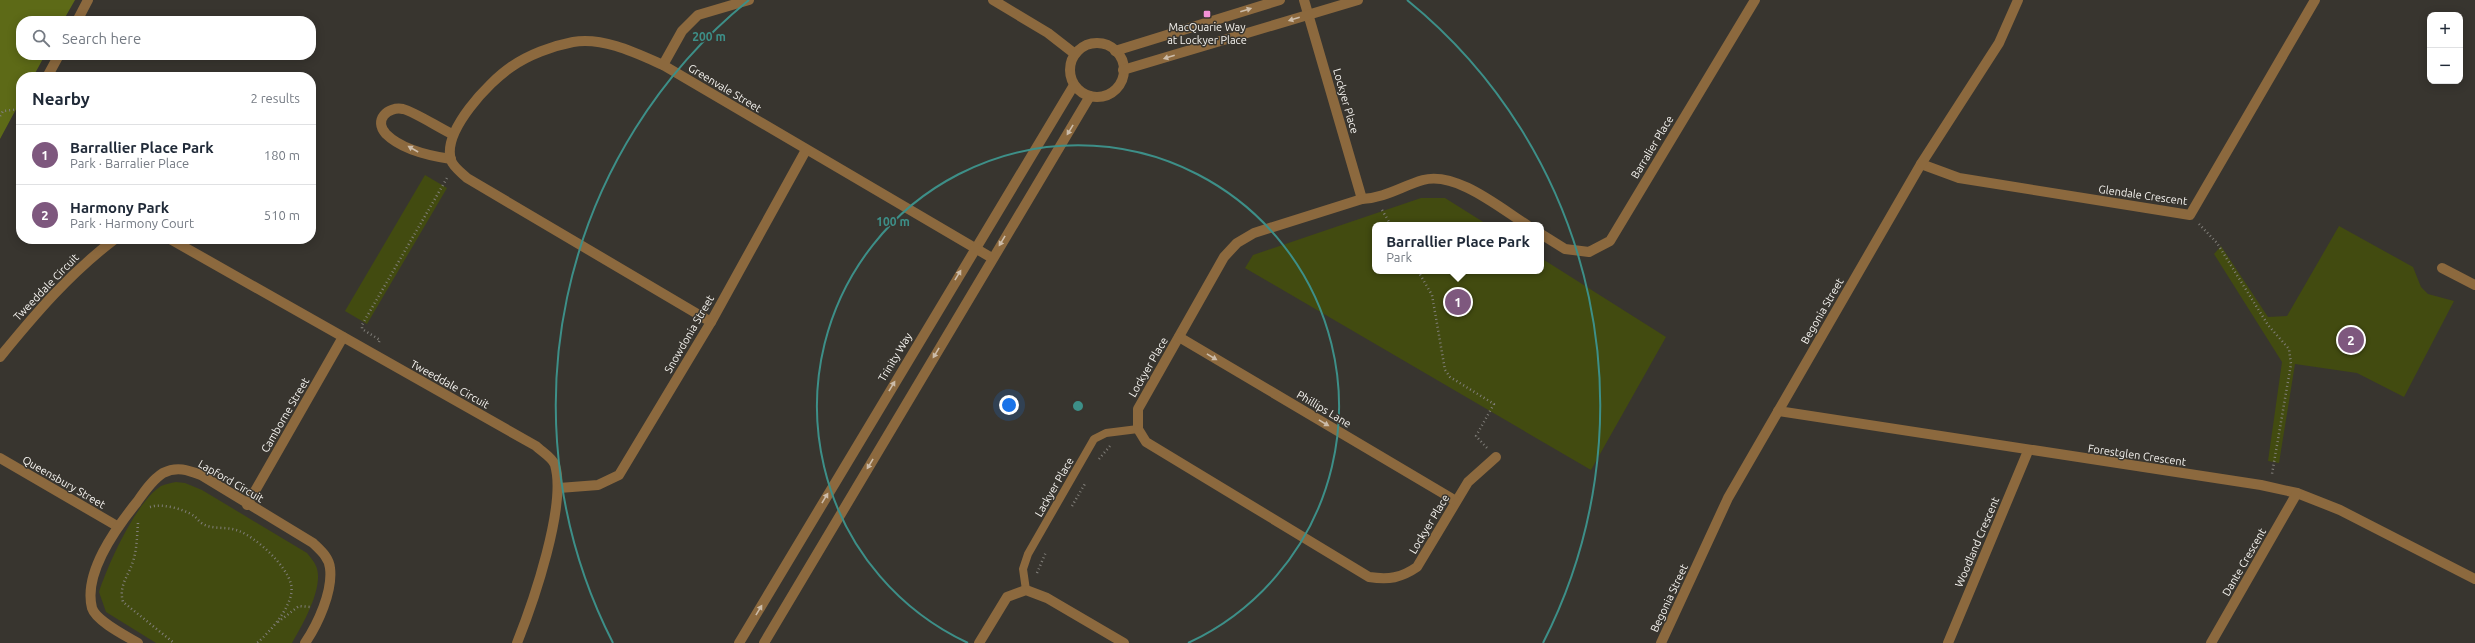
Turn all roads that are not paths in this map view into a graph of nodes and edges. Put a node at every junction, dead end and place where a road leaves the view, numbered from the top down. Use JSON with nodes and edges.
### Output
{"nodes":[{"id":1,"x":88,"y":0,"type":"edge"},
{"id":2,"x":749,"y":0,"type":"edge"},
{"id":3,"x":993,"y":0,"type":"edge"},
{"id":4,"x":1280,"y":0,"type":"edge"},
{"id":5,"x":1304,"y":0,"type":"edge"},
{"id":6,"x":1358,"y":0,"type":"edge"},
{"id":7,"x":1754,"y":0,"type":"edge"},
{"id":8,"x":2018,"y":0,"type":"edge"},
{"id":9,"x":2315,"y":0,"type":"edge"},
{"id":10,"x":1004,"y":3,"type":"edge"},
{"id":11,"x":1308,"y":15,"type":"junction"},
{"id":12,"x":80,"y":16,"type":"edge"},
{"id":13,"x":1115,"y":50,"type":"junction"},
{"id":14,"x":1075,"y":54,"type":"junction"},
{"id":15,"x":56,"y":60,"type":"edge"},
{"id":16,"x":663,"y":65,"type":"junction"},
{"id":17,"x":1124,"y":70,"type":"junction"},
{"id":18,"x":50,"y":72,"type":"edge"},
{"id":19,"x":1074,"y":85,"type":"junction"},
{"id":20,"x":1090,"y":96,"type":"junction"},
{"id":21,"x":452,"y":134,"type":"junction"},
{"id":22,"x":806,"y":150,"type":"junction"},
{"id":23,"x":453,"y":163,"type":"junction"},
{"id":24,"x":1921,"y":164,"type":"junction"},
{"id":25,"x":1362,"y":199,"type":"junction"},
{"id":26,"x":1522,"y":222,"type":"edge"},
{"id":27,"x":1544,"y":236,"type":"edge"},
{"id":28,"x":109,"y":244,"type":"edge"},
{"id":29,"x":179,"y":244,"type":"edge"},
{"id":30,"x":975,"y":246,"type":"junction"},
{"id":31,"x":992,"y":258,"type":"junction"},
{"id":32,"x":2442,"y":268,"type":"dead end"},
{"id":33,"x":2475,"y":285,"type":"edge"},
{"id":34,"x":711,"y":322,"type":"junction"},
{"id":35,"x":343,"y":337,"type":"junction"},
{"id":36,"x":1179,"y":337,"type":"junction"},
{"id":37,"x":0,"y":357,"type":"edge"},
{"id":38,"x":1778,"y":411,"type":"junction"},
{"id":39,"x":1138,"y":430,"type":"junction"},
{"id":40,"x":2028,"y":450,"type":"junction"},
{"id":41,"x":1496,"y":457,"type":"road end"},
{"id":42,"x":0,"y":458,"type":"edge"},
{"id":43,"x":559,"y":488,"type":"junction"},
{"id":44,"x":2297,"y":493,"type":"junction"},
{"id":45,"x":1456,"y":501,"type":"junction"},
{"id":46,"x":247,"y":504,"type":"junction"},
{"id":47,"x":117,"y":526,"type":"junction"},
{"id":48,"x":2475,"y":579,"type":"edge"},
{"id":49,"x":1026,"y":590,"type":"junction"},
{"id":50,"x":308,"y":642,"type":"edge"},
{"id":51,"x":138,"y":643,"type":"edge"},
{"id":52,"x":517,"y":643,"type":"edge"},
{"id":53,"x":738,"y":643,"type":"edge"},
{"id":54,"x":764,"y":643,"type":"edge"},
{"id":55,"x":979,"y":643,"type":"edge"},
{"id":56,"x":1124,"y":643,"type":"edge"},
{"id":57,"x":1661,"y":643,"type":"edge"},
{"id":58,"x":1948,"y":643,"type":"edge"},
{"id":59,"x":2211,"y":643,"type":"edge"}],
"edges":[{"from":1,"to":12,"type":"street"},
{"from":2,"to":16,"type":"street"},
{"from":3,"to":10,"type":"street"},
{"from":13,"to":4,"type":"street","one_way":true},
{"from":5,"to":11,"type":"street","name":"Lockyer Place"},
{"from":6,"to":11,"type":"street"},
{"from":7,"to":27,"type":"street","name":"Barralier Place"},
{"from":8,"to":24,"type":"street","name":"Begonia Street"},
{"from":9,"to":24,"type":"street","name":"Glendale Crescent"},
{"from":10,"to":14,"type":"street"},
{"from":11,"to":17,"type":"street","one_way":true},
{"from":11,"to":25,"type":"street","name":"Lockyer Place"},
{"from":13,"to":14,"type":"street"},
{"from":13,"to":17,"type":"street"},
{"from":14,"to":19,"type":"street"},
{"from":15,"to":18,"type":"street"},
{"from":16,"to":21,"type":"street","name":"Greenvale Street"},
{"from":16,"to":22,"type":"street","name":"Greenvale Street"},
{"from":17,"to":20,"type":"street"},
{"from":19,"to":20,"type":"street"},
{"from":19,"to":30,"type":"street","name":"Trinity Way"},
{"from":20,"to":31,"type":"street","one_way":true},
{"from":21,"to":23,"type":"street"},
{"from":23,"to":21,"type":"street","one_way":true},
{"from":22,"to":30,"type":"street","name":"Greenvale Street"},
{"from":22,"to":34,"type":"street","name":"Snowdonia Street"},
{"from":23,"to":34,"type":"street"},
{"from":24,"to":38,"type":"street","name":"Begonia Street"},
{"from":25,"to":26,"type":"street"},
{"from":25,"to":36,"type":"street","name":"Lockyer Place"},
{"from":28,"to":37,"type":"street","name":"Tweeddale Circuit"},
{"from":29,"to":35,"type":"street","name":"Tweeddale Circuit"},
{"from":30,"to":31,"type":"street","name":"Greenvale Street"},
{"from":53,"to":30,"type":"street","name":"Trinity Way","one_way":true},
{"from":31,"to":54,"type":"street","one_way":true},
{"from":32,"to":33,"type":"street"},
{"from":34,"to":43,"type":"street","name":"Snowdonia Street"},
{"from":35,"to":43,"type":"street","name":"Tweeddale Circuit"},
{"from":35,"to":46,"type":"street","name":"Camborne Street"},
{"from":36,"to":39,"type":"street","name":"Lockyer Place"},
{"from":36,"to":45,"type":"street","name":"Phillips Lane","one_way":true},
{"from":38,"to":40,"type":"street","name":"Forestglen Crescent"},
{"from":38,"to":57,"type":"street","name":"Begonia Street"},
{"from":39,"to":45,"type":"street","name":"Lockyer Place"},
{"from":39,"to":49,"type":"lane","name":"Lackyer Place"},
{"from":40,"to":44,"type":"street","name":"Forestglen Crescent"},
{"from":40,"to":58,"type":"street","name":"Woodland Crescent"},
{"from":41,"to":45,"type":"street","name":"Lockyer Place"},
{"from":42,"to":47,"type":"street","name":"Queensbury Street"},
{"from":43,"to":52,"type":"street","name":"Tweeddale Circuit"},
{"from":44,"to":48,"type":"street","name":"Forestglen Crescent"},
{"from":44,"to":59,"type":"street","name":"Dante Crescent"},
{"from":46,"to":47,"type":"street","name":"Lapford Circuit"},
{"from":46,"to":50,"type":"street","name":"Lapford Circuit"},
{"from":47,"to":51,"type":"street","name":"Lapford Circuit"},
{"from":49,"to":55,"type":"street"},
{"from":49,"to":56,"type":"street"}]}
